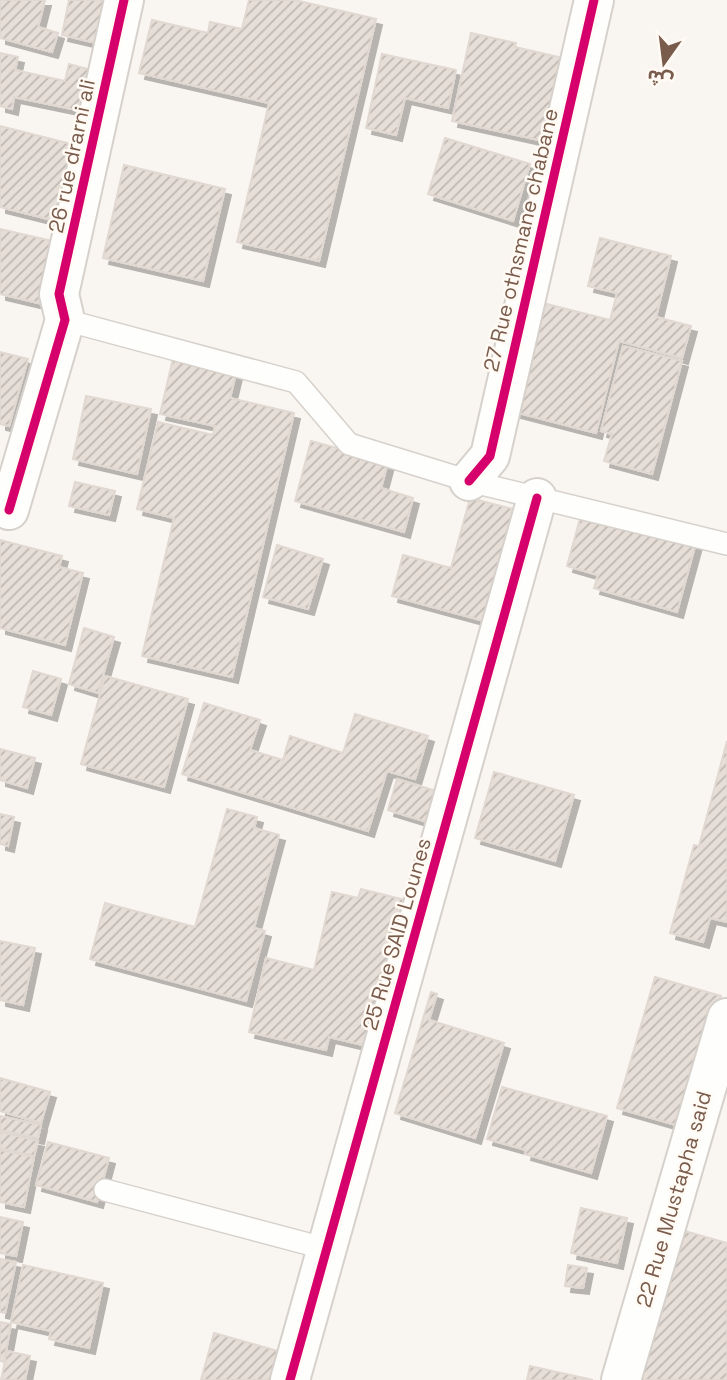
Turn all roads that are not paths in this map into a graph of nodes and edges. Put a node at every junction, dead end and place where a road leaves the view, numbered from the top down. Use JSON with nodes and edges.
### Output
{"nodes":[{"id":1,"x":124,"y":0,"type":"edge"},
{"id":2,"x":594,"y":0,"type":"edge"},
{"id":3,"x":65,"y":320,"type":"junction"},
{"id":4,"x":469,"y":481,"type":"junction"},
{"id":5,"x":537,"y":498,"type":"junction"},
{"id":6,"x":9,"y":510,"type":"dead end"},
{"id":7,"x":727,"y":544,"type":"edge"},
{"id":8,"x":727,"y":1017,"type":"edge"},
{"id":9,"x":105,"y":1190,"type":"dead end"},
{"id":10,"x":327,"y":1249,"type":"junction"},
{"id":11,"x":290,"y":1380,"type":"edge"},
{"id":12,"x":621,"y":1380,"type":"edge"}],
"edges":[{"from":1,"to":3,"type":"street","name":"26 rue drarni ali"},
{"from":2,"to":4,"type":"street","name":"27 Rue othsmane chabane"},
{"from":3,"to":4,"type":"lane"},
{"from":3,"to":6,"type":"street"},
{"from":4,"to":5,"type":"lane"},
{"from":5,"to":7,"type":"lane"},
{"from":5,"to":10,"type":"street","name":"25 Rue SAID Lounes"},
{"from":8,"to":12,"type":"street","name":"22 Rue Mustapha said"},
{"from":9,"to":10,"type":"lane"},
{"from":10,"to":11,"type":"street","name":"25 Rue SAID Lounes"}]}
